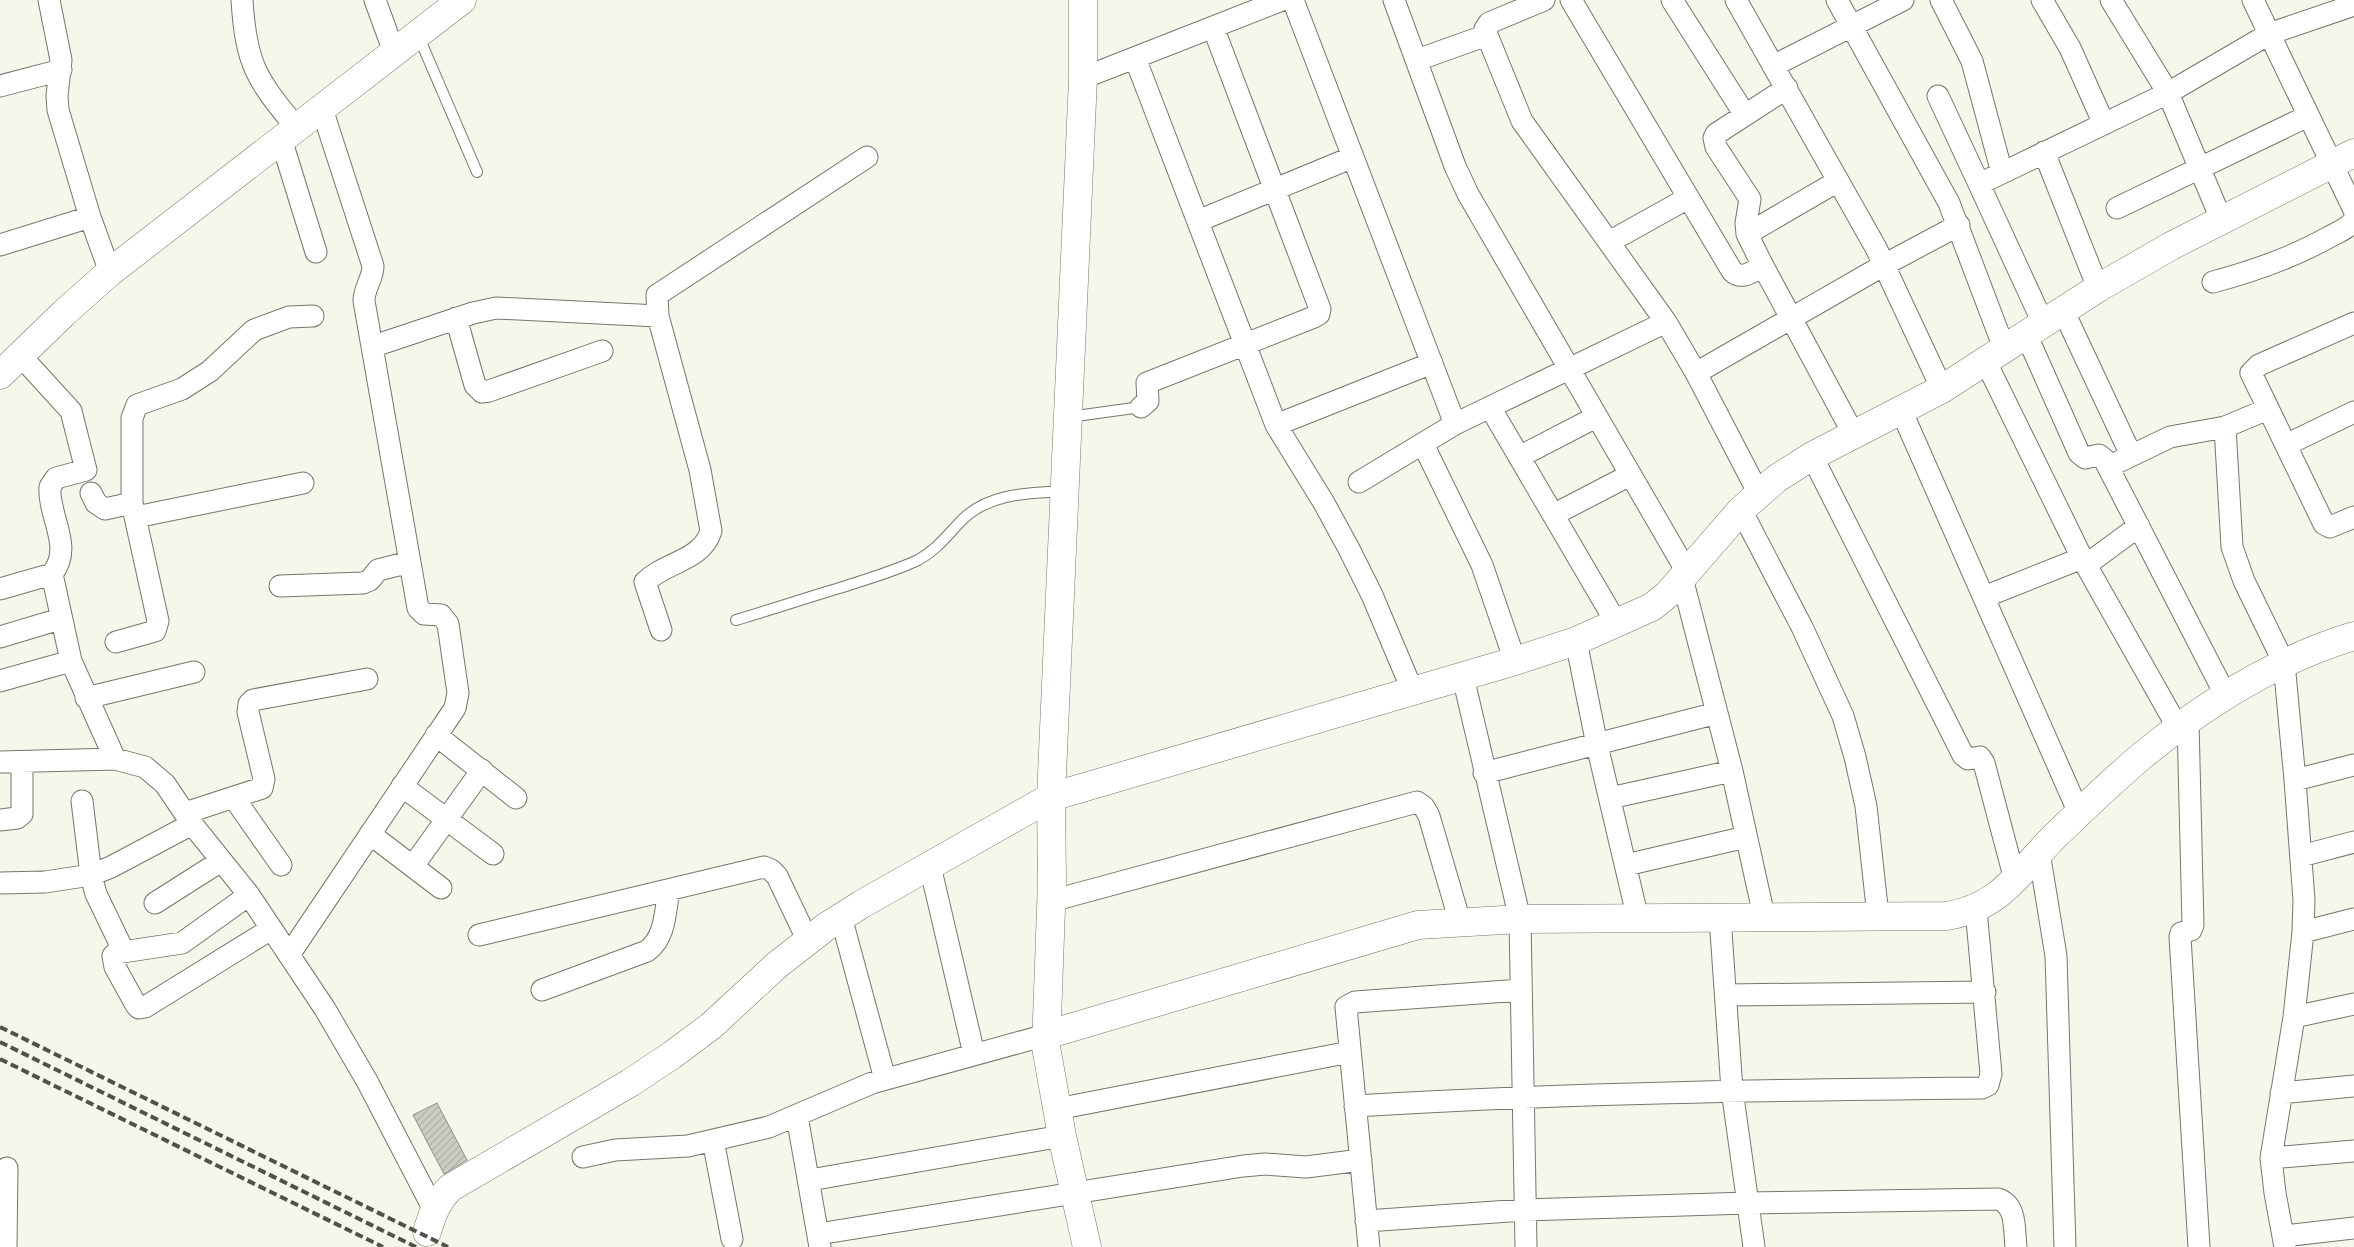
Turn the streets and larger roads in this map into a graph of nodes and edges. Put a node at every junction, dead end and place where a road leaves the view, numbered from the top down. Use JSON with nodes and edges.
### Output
{"nodes":[{"id":1,"x":49,"y":0,"type":"edge"},
{"id":2,"x":242,"y":0,"type":"edge"},
{"id":3,"x":374,"y":0,"type":"edge"},
{"id":4,"x":462,"y":0,"type":"edge"},
{"id":5,"x":1083,"y":0,"type":"edge"},
{"id":6,"x":1282,"y":0,"type":"edge"},
{"id":7,"x":1293,"y":0,"type":"edge"},
{"id":8,"x":1394,"y":0,"type":"edge"},
{"id":9,"x":1544,"y":0,"type":"edge"},
{"id":10,"x":1571,"y":0,"type":"edge"},
{"id":11,"x":1672,"y":0,"type":"edge"},
{"id":12,"x":1736,"y":0,"type":"edge"},
{"id":13,"x":1837,"y":0,"type":"edge"},
{"id":14,"x":1903,"y":0,"type":"edge"},
{"id":15,"x":1941,"y":0,"type":"edge"},
{"id":16,"x":2042,"y":0,"type":"edge"},
{"id":17,"x":2111,"y":0,"type":"edge"},
{"id":18,"x":2253,"y":0,"type":"edge"},
{"id":19,"x":2354,"y":5,"type":"edge"},
{"id":20,"x":1851,"y":26,"type":"junction"},
{"id":21,"x":1212,"y":27,"type":"junction"},
{"id":22,"x":2269,"y":34,"type":"junction"},
{"id":23,"x":1487,"y":35,"type":"junction"},
{"id":24,"x":394,"y":52,"type":"junction"},
{"id":25,"x":1135,"y":58,"type":"junction"},
{"id":26,"x":1416,"y":60,"type":"junction"},
{"id":27,"x":1773,"y":66,"type":"junction"},
{"id":28,"x":61,"y":70,"type":"junction"},
{"id":29,"x":1083,"y":78,"type":"junction"},
{"id":30,"x":0,"y":86,"type":"edge"},
{"id":31,"x":1787,"y":88,"type":"junction"},
{"id":32,"x":2168,"y":93,"type":"junction"},
{"id":33,"x":1938,"y":96,"type":"dead end"},
{"id":34,"x":322,"y":109,"type":"junction"},
{"id":35,"x":1745,"y":115,"type":"junction"},
{"id":36,"x":2308,"y":116,"type":"junction"},
{"id":37,"x":2104,"y":124,"type":"junction"},
{"id":38,"x":288,"y":133,"type":"junction"},
{"id":39,"x":2044,"y":152,"type":"junction"},
{"id":40,"x":867,"y":157,"type":"dead end"},
{"id":41,"x":1353,"y":157,"type":"junction"},
{"id":42,"x":2342,"y":158,"type":"edge"},
{"id":43,"x":2200,"y":168,"type":"junction"},
{"id":44,"x":2002,"y":173,"type":"junction"},
{"id":45,"x":1838,"y":181,"type":"junction"},
{"id":46,"x":1978,"y":184,"type":"junction"},
{"id":47,"x":1275,"y":189,"type":"junction"},
{"id":48,"x":1688,"y":198,"type":"junction"},
{"id":49,"x":2117,"y":208,"type":"dead end"},
{"id":50,"x":2354,"y":210,"type":"edge"},
{"id":51,"x":90,"y":217,"type":"junction"},
{"id":52,"x":2221,"y":219,"type":"junction"},
{"id":53,"x":2354,"y":220,"type":"edge"},
{"id":54,"x":1198,"y":221,"type":"junction"},
{"id":55,"x":1959,"y":226,"type":"junction"},
{"id":56,"x":1747,"y":234,"type":"junction"},
{"id":57,"x":1609,"y":242,"type":"junction"},
{"id":58,"x":0,"y":245,"type":"edge"},
{"id":59,"x":316,"y":252,"type":"dead end"},
{"id":60,"x":1884,"y":265,"type":"junction"},
{"id":61,"x":1763,"y":266,"type":"junction"},
{"id":62,"x":110,"y":272,"type":"junction"},
{"id":63,"x":2213,"y":282,"type":"dead end"},
{"id":64,"x":2098,"y":288,"type":"junction"},
{"id":65,"x":312,"y":316,"type":"dead end"},
{"id":66,"x":658,"y":316,"type":"junction"},
{"id":67,"x":456,"y":318,"type":"junction"},
{"id":68,"x":1792,"y":318,"type":"junction"},
{"id":69,"x":1666,"y":322,"type":"junction"},
{"id":70,"x":2354,"y":323,"type":"edge"},
{"id":71,"x":2024,"y":335,"type":"junction"},
{"id":72,"x":1244,"y":345,"type":"junction"},
{"id":73,"x":374,"y":346,"type":"junction"},
{"id":74,"x":602,"y":351,"type":"dead end"},
{"id":75,"x":19,"y":354,"type":"junction"},
{"id":76,"x":1432,"y":363,"type":"junction"},
{"id":77,"x":1568,"y":369,"type":"junction"},
{"id":78,"x":1696,"y":373,"type":"junction"},
{"id":79,"x":0,"y":374,"type":"edge"},
{"id":80,"x":1942,"y":389,"type":"junction"},
{"id":81,"x":1140,"y":407,"type":"road end"},
{"id":82,"x":1490,"y":407,"type":"junction"},
{"id":83,"x":2268,"y":409,"type":"junction"},
{"id":84,"x":1901,"y":410,"type":"junction"},
{"id":85,"x":2354,"y":412,"type":"edge"},
{"id":86,"x":1596,"y":417,"type":"junction"},
{"id":87,"x":1455,"y":424,"type":"junction"},
{"id":88,"x":1276,"y":425,"type":"junction"},
{"id":89,"x":2226,"y":427,"type":"junction"},
{"id":90,"x":1854,"y":435,"type":"junction"},
{"id":91,"x":1423,"y":444,"type":"junction"},
{"id":92,"x":2286,"y":444,"type":"junction"},
{"id":93,"x":2131,"y":455,"type":"junction"},
{"id":94,"x":1812,"y":456,"type":"junction"},
{"id":95,"x":1519,"y":457,"type":"junction"},
{"id":96,"x":2108,"y":467,"type":"junction"},
{"id":97,"x":1630,"y":475,"type":"junction"},
{"id":98,"x":88,"y":481,"type":"junction"},
{"id":99,"x":1359,"y":482,"type":"dead end"},
{"id":100,"x":303,"y":483,"type":"dead end"},
{"id":101,"x":1750,"y":502,"type":"junction"},
{"id":102,"x":134,"y":510,"type":"junction"},
{"id":103,"x":1554,"y":516,"type":"junction"},
{"id":104,"x":2354,"y":517,"type":"edge"},
{"id":105,"x":2139,"y":526,"type":"junction"},
{"id":106,"x":2084,"y":561,"type":"junction"},
{"id":107,"x":410,"y":562,"type":"junction"},
{"id":108,"x":52,"y":574,"type":"junction"},
{"id":109,"x":1684,"y":575,"type":"junction"},
{"id":110,"x":280,"y":586,"type":"dead end"},
{"id":111,"x":0,"y":589,"type":"edge"},
{"id":112,"x":1984,"y":597,"type":"junction"},
{"id":113,"x":60,"y":619,"type":"junction"},
{"id":114,"x":1617,"y":624,"type":"junction"},
{"id":115,"x":661,"y":630,"type":"dead end"},
{"id":116,"x":0,"y":636,"type":"edge"},
{"id":117,"x":2354,"y":636,"type":"edge"},
{"id":118,"x":1576,"y":641,"type":"junction"},
{"id":119,"x":116,"y":642,"type":"dead end"},
{"id":120,"x":71,"y":661,"type":"junction"},
{"id":121,"x":1515,"y":662,"type":"junction"},
{"id":122,"x":2284,"y":663,"type":"junction"},
{"id":123,"x":194,"y":672,"type":"dead end"},
{"id":124,"x":1463,"y":677,"type":"junction"},
{"id":125,"x":366,"y":680,"type":"dead end"},
{"id":126,"x":0,"y":681,"type":"edge"},
{"id":127,"x":1413,"y":692,"type":"junction"},
{"id":128,"x":2226,"y":696,"type":"junction"},
{"id":129,"x":86,"y":698,"type":"junction"},
{"id":130,"x":1717,"y":713,"type":"junction"},
{"id":131,"x":2183,"y":725,"type":"junction"},
{"id":132,"x":436,"y":735,"type":"junction"},
{"id":133,"x":1597,"y":745,"type":"junction"},
{"id":134,"x":115,"y":760,"type":"junction"},
{"id":135,"x":0,"y":762,"type":"edge"},
{"id":136,"x":22,"y":762,"type":"junction"},
{"id":137,"x":2354,"y":765,"type":"edge"},
{"id":138,"x":482,"y":770,"type":"junction"},
{"id":139,"x":1732,"y":771,"type":"junction"},
{"id":140,"x":1484,"y":773,"type":"junction"},
{"id":141,"x":2296,"y":780,"type":"junction"},
{"id":142,"x":402,"y":786,"type":"junction"},
{"id":143,"x":1051,"y":797,"type":"junction"},
{"id":144,"x":234,"y":798,"type":"junction"},
{"id":145,"x":516,"y":798,"type":"dead end"},
{"id":146,"x":1610,"y":798,"type":"junction"},
{"id":147,"x":82,"y":801,"type":"dead end"},
{"id":148,"x":2079,"y":813,"type":"junction"},
{"id":149,"x":188,"y":819,"type":"junction"},
{"id":150,"x":447,"y":819,"type":"junction"},
{"id":151,"x":0,"y":820,"type":"edge"},
{"id":152,"x":370,"y":834,"type":"junction"},
{"id":153,"x":1746,"y":837,"type":"junction"},
{"id":154,"x":2354,"y":842,"type":"edge"},
{"id":155,"x":2039,"y":852,"type":"junction"},
{"id":156,"x":492,"y":854,"type":"dead end"},
{"id":157,"x":2300,"y":856,"type":"junction"},
{"id":158,"x":221,"y":861,"type":"junction"},
{"id":159,"x":1626,"y":864,"type":"junction"},
{"id":160,"x":281,"y":865,"type":"dead end"},
{"id":161,"x":413,"y":866,"type":"junction"},
{"id":162,"x":930,"y":866,"type":"junction"},
{"id":163,"x":91,"y":875,"type":"junction"},
{"id":164,"x":2015,"y":880,"type":"junction"},
{"id":165,"x":0,"y":883,"type":"edge"},
{"id":166,"x":441,"y":888,"type":"dead end"},
{"id":167,"x":668,"y":890,"type":"junction"},
{"id":168,"x":249,"y":895,"type":"junction"},
{"id":169,"x":1051,"y":901,"type":"junction"},
{"id":170,"x":155,"y":902,"type":"dead end"},
{"id":171,"x":1976,"y":909,"type":"junction"},
{"id":172,"x":1764,"y":916,"type":"junction"},
{"id":173,"x":1878,"y":916,"type":"junction"},
{"id":174,"x":841,"y":917,"type":"junction"},
{"id":175,"x":1720,"y":917,"type":"junction"},
{"id":176,"x":2354,"y":918,"type":"edge"},
{"id":177,"x":1520,"y":919,"type":"junction"},
{"id":178,"x":1638,"y":919,"type":"junction"},
{"id":179,"x":1460,"y":922,"type":"junction"},
{"id":180,"x":271,"y":929,"type":"junction"},
{"id":181,"x":2303,"y":932,"type":"junction"},
{"id":182,"x":479,"y":935,"type":"dead end"},
{"id":183,"x":808,"y":941,"type":"junction"},
{"id":184,"x":122,"y":950,"type":"junction"},
{"id":185,"x":289,"y":955,"type":"junction"},
{"id":186,"x":542,"y":990,"type":"dead end"},
{"id":187,"x":1521,"y":990,"type":"junction"},
{"id":188,"x":1985,"y":992,"type":"junction"},
{"id":189,"x":1726,"y":995,"type":"junction"},
{"id":190,"x":2354,"y":1004,"type":"edge"},
{"id":191,"x":2294,"y":1017,"type":"junction"},
{"id":192,"x":1046,"y":1034,"type":"junction"},
{"id":193,"x":1350,"y":1052,"type":"junction"},
{"id":194,"x":974,"y":1054,"type":"junction"},
{"id":195,"x":885,"y":1079,"type":"junction"},
{"id":196,"x":2354,"y":1086,"type":"edge"},
{"id":197,"x":1732,"y":1090,"type":"junction"},
{"id":198,"x":2281,"y":1093,"type":"junction"},
{"id":199,"x":1523,"y":1096,"type":"junction"},
{"id":200,"x":1355,"y":1106,"type":"junction"},
{"id":201,"x":1057,"y":1109,"type":"junction"},
{"id":202,"x":797,"y":1116,"type":"junction"},
{"id":203,"x":1062,"y":1136,"type":"junction"},
{"id":204,"x":713,"y":1140,"type":"junction"},
{"id":205,"x":2354,"y":1151,"type":"edge"},
{"id":206,"x":583,"y":1157,"type":"dead end"},
{"id":207,"x":2272,"y":1158,"type":"junction"},
{"id":208,"x":1361,"y":1160,"type":"junction"},
{"id":209,"x":7,"y":1168,"type":"dead end"},
{"id":210,"x":810,"y":1180,"type":"junction"},
{"id":211,"x":1074,"y":1192,"type":"junction"},
{"id":212,"x":1748,"y":1203,"type":"junction"},
{"id":213,"x":1524,"y":1210,"type":"junction"},
{"id":214,"x":430,"y":1221,"type":"joint"},
{"id":215,"x":1366,"y":1221,"type":"junction"},
{"id":216,"x":2354,"y":1228,"type":"edge"},
{"id":217,"x":732,"y":1239,"type":"dead end"},
{"id":218,"x":819,"y":1241,"type":"edge"},
{"id":219,"x":2285,"y":1241,"type":"edge"},
{"id":220,"x":6,"y":1247,"type":"edge"},
{"id":221,"x":1087,"y":1247,"type":"edge"},
{"id":222,"x":1369,"y":1247,"type":"edge"},
{"id":223,"x":1526,"y":1247,"type":"edge"},
{"id":224,"x":1754,"y":1247,"type":"edge"},
{"id":225,"x":2016,"y":1247,"type":"edge"},
{"id":226,"x":2065,"y":1247,"type":"edge"},
{"id":227,"x":2199,"y":1247,"type":"edge"}],
"edges":[{"from":1,"to":28,"type":"street"},
{"from":2,"to":38,"type":"street"},
{"from":3,"to":24,"type":"street"},
{"from":4,"to":24,"type":"street"},
{"from":5,"to":29,"type":"street"},
{"from":6,"to":21,"type":"street"},
{"from":7,"to":41,"type":"street"},
{"from":8,"to":26,"type":"street"},
{"from":9,"to":23,"type":"street"},
{"from":10,"to":48,"type":"street"},
{"from":11,"to":35,"type":"street"},
{"from":12,"to":27,"type":"street"},
{"from":13,"to":20,"type":"street"},
{"from":14,"to":20,"type":"street"},
{"from":15,"to":44,"type":"street"},
{"from":16,"to":37,"type":"street"},
{"from":17,"to":32,"type":"street"},
{"from":18,"to":22,"type":"street"},
{"from":19,"to":22,"type":"street"},
{"from":20,"to":27,"type":"street"},
{"from":20,"to":55,"type":"street"},
{"from":21,"to":25,"type":"street"},
{"from":21,"to":47,"type":"street"},
{"from":22,"to":32,"type":"street"},
{"from":22,"to":36,"type":"street"},
{"from":23,"to":26,"type":"street"},
{"from":23,"to":57,"type":"street"},
{"from":24,"to":34,"type":"street"},
{"from":25,"to":29,"type":"street"},
{"from":25,"to":54,"type":"street"},
{"from":26,"to":77,"type":"street"},
{"from":27,"to":31,"type":"street"},
{"from":28,"to":30,"type":"street"},
{"from":28,"to":51,"type":"street"},
{"from":29,"to":143,"type":"street"},
{"from":31,"to":35,"type":"street"},
{"from":31,"to":45,"type":"street"},
{"from":32,"to":37,"type":"street"},
{"from":32,"to":43,"type":"street"},
{"from":33,"to":46,"type":"street"},
{"from":34,"to":38,"type":"street"},
{"from":34,"to":73,"type":"street"},
{"from":35,"to":56,"type":"street"},
{"from":36,"to":42,"type":"street"},
{"from":36,"to":43,"type":"street"},
{"from":37,"to":39,"type":"street"},
{"from":38,"to":59,"type":"street"},
{"from":38,"to":62,"type":"street"},
{"from":39,"to":44,"type":"street"},
{"from":39,"to":64,"type":"street"},
{"from":40,"to":66,"type":"street"},
{"from":41,"to":47,"type":"street"},
{"from":41,"to":76,"type":"street"},
{"from":42,"to":50,"type":"street"},
{"from":42,"to":52,"type":"street"},
{"from":43,"to":49,"type":"street"},
{"from":43,"to":52,"type":"street"},
{"from":44,"to":46,"type":"street"},
{"from":45,"to":56,"type":"street"},
{"from":45,"to":60,"type":"street"},
{"from":46,"to":71,"type":"street"},
{"from":47,"to":54,"type":"street"},
{"from":47,"to":72,"type":"street"},
{"from":48,"to":57,"type":"street"},
{"from":48,"to":61,"type":"street"},
{"from":51,"to":58,"type":"street"},
{"from":51,"to":62,"type":"street"},
{"from":52,"to":64,"type":"street"},
{"from":53,"to":63,"type":"street"},
{"from":54,"to":72,"type":"street"},
{"from":55,"to":60,"type":"street"},
{"from":55,"to":71,"type":"street"},
{"from":56,"to":61,"type":"street"},
{"from":57,"to":69,"type":"street"},
{"from":60,"to":68,"type":"street"},
{"from":60,"to":80,"type":"street"},
{"from":61,"to":68,"type":"street"},
{"from":62,"to":75,"type":"street"},
{"from":64,"to":71,"type":"street"},
{"from":65,"to":102,"type":"street"},
{"from":66,"to":67,"type":"street"},
{"from":66,"to":115,"type":"street"},
{"from":67,"to":73,"type":"street"},
{"from":67,"to":74,"type":"street"},
{"from":68,"to":78,"type":"street"},
{"from":68,"to":90,"type":"street"},
{"from":69,"to":77,"type":"street"},
{"from":69,"to":78,"type":"street"},
{"from":70,"to":83,"type":"street"},
{"from":71,"to":80,"type":"street"},
{"from":71,"to":93,"type":"street"},
{"from":71,"to":96,"type":"street"},
{"from":71,"to":106,"type":"street"},
{"from":72,"to":81,"type":"street"},
{"from":72,"to":88,"type":"street"},
{"from":73,"to":107,"type":"street"},
{"from":75,"to":79,"type":"street"},
{"from":75,"to":98,"type":"street"},
{"from":76,"to":87,"type":"street"},
{"from":76,"to":88,"type":"street"},
{"from":77,"to":82,"type":"street"},
{"from":77,"to":86,"type":"street"},
{"from":78,"to":101,"type":"street"},
{"from":80,"to":84,"type":"street"},
{"from":82,"to":87,"type":"street"},
{"from":82,"to":95,"type":"street"},
{"from":83,"to":89,"type":"street"},
{"from":83,"to":92,"type":"street"},
{"from":84,"to":90,"type":"street"},
{"from":84,"to":112,"type":"street"},
{"from":85,"to":92,"type":"street"},
{"from":86,"to":95,"type":"street"},
{"from":86,"to":97,"type":"street"},
{"from":87,"to":91,"type":"street"},
{"from":88,"to":127,"type":"street"},
{"from":89,"to":93,"type":"street"},
{"from":89,"to":122,"type":"street"},
{"from":90,"to":94,"type":"street"},
{"from":91,"to":99,"type":"street"},
{"from":91,"to":121,"type":"street"},
{"from":92,"to":104,"type":"street"},
{"from":93,"to":96,"type":"street"},
{"from":94,"to":101,"type":"street"},
{"from":94,"to":164,"type":"street"},
{"from":95,"to":103,"type":"street"},
{"from":96,"to":105,"type":"street"},
{"from":97,"to":103,"type":"street"},
{"from":97,"to":109,"type":"street"},
{"from":98,"to":102,"type":"street"},
{"from":98,"to":108,"type":"street"},
{"from":100,"to":102,"type":"street"},
{"from":101,"to":109,"type":"street"},
{"from":101,"to":173,"type":"street"},
{"from":102,"to":119,"type":"street"},
{"from":103,"to":114,"type":"street"},
{"from":105,"to":106,"type":"street"},
{"from":105,"to":128,"type":"street"},
{"from":106,"to":112,"type":"street"},
{"from":106,"to":131,"type":"street"},
{"from":107,"to":110,"type":"street"},
{"from":107,"to":132,"type":"street"},
{"from":108,"to":111,"type":"street"},
{"from":108,"to":113,"type":"street"},
{"from":109,"to":114,"type":"street"},
{"from":109,"to":130,"type":"street"},
{"from":112,"to":148,"type":"street"},
{"from":113,"to":116,"type":"street"},
{"from":113,"to":120,"type":"street"},
{"from":114,"to":118,"type":"street"},
{"from":117,"to":122,"type":"street"},
{"from":118,"to":121,"type":"street"},
{"from":118,"to":133,"type":"street"},
{"from":120,"to":126,"type":"street"},
{"from":120,"to":129,"type":"street"},
{"from":121,"to":124,"type":"street"},
{"from":122,"to":128,"type":"street"},
{"from":122,"to":141,"type":"street"},
{"from":123,"to":129,"type":"street"},
{"from":124,"to":127,"type":"street"},
{"from":124,"to":140,"type":"street"},
{"from":125,"to":144,"type":"street"},
{"from":127,"to":143,"type":"street"},
{"from":128,"to":131,"type":"street"},
{"from":129,"to":134,"type":"street"},
{"from":130,"to":133,"type":"street"},
{"from":130,"to":139,"type":"street"},
{"from":131,"to":148,"type":"street"},
{"from":131,"to":227,"type":"street"},
{"from":132,"to":138,"type":"street"},
{"from":132,"to":142,"type":"street"},
{"from":133,"to":140,"type":"street"},
{"from":133,"to":146,"type":"street"},
{"from":134,"to":136,"type":"street"},
{"from":134,"to":149,"type":"street"},
{"from":135,"to":136,"type":"street"},
{"from":136,"to":151,"type":"street"},
{"from":137,"to":141,"type":"street"},
{"from":138,"to":145,"type":"street"},
{"from":138,"to":150,"type":"street"},
{"from":139,"to":146,"type":"street"},
{"from":139,"to":153,"type":"street"},
{"from":140,"to":177,"type":"street"},
{"from":141,"to":157,"type":"street"},
{"from":142,"to":150,"type":"street"},
{"from":142,"to":152,"type":"street"},
{"from":143,"to":162,"type":"street"},
{"from":143,"to":169,"type":"street"},
{"from":144,"to":149,"type":"street"},
{"from":144,"to":160,"type":"street"},
{"from":146,"to":159,"type":"street"},
{"from":147,"to":163,"type":"street"},
{"from":148,"to":155,"type":"street"},
{"from":149,"to":158,"type":"street"},
{"from":149,"to":163,"type":"street"},
{"from":150,"to":156,"type":"street"},
{"from":150,"to":161,"type":"street"},
{"from":152,"to":161,"type":"street"},
{"from":152,"to":185,"type":"street"},
{"from":153,"to":159,"type":"street"},
{"from":153,"to":172,"type":"street"},
{"from":154,"to":157,"type":"street"},
{"from":155,"to":164,"type":"street"},
{"from":155,"to":226,"type":"street"},
{"from":157,"to":181,"type":"street"},
{"from":158,"to":168,"type":"street"},
{"from":158,"to":170,"type":"street"},
{"from":159,"to":178,"type":"street"},
{"from":161,"to":166,"type":"street"},
{"from":162,"to":174,"type":"street"},
{"from":162,"to":194,"type":"street"},
{"from":163,"to":165,"type":"street"},
{"from":163,"to":184,"type":"street"},
{"from":164,"to":171,"type":"street"},
{"from":167,"to":182,"type":"street"},
{"from":167,"to":183,"type":"street"},
{"from":167,"to":186,"type":"street"},
{"from":168,"to":180,"type":"street"},
{"from":168,"to":184,"type":"street"},
{"from":169,"to":179,"type":"street"},
{"from":169,"to":192,"type":"street"},
{"from":171,"to":173,"type":"street"},
{"from":171,"to":188,"type":"street"},
{"from":172,"to":173,"type":"street"},
{"from":172,"to":175,"type":"street"},
{"from":174,"to":183,"type":"street"},
{"from":174,"to":195,"type":"street"},
{"from":175,"to":178,"type":"street"},
{"from":175,"to":189,"type":"street"},
{"from":176,"to":181,"type":"street"},
{"from":177,"to":178,"type":"street"},
{"from":177,"to":179,"type":"street"},
{"from":177,"to":187,"type":"street"},
{"from":179,"to":192,"type":"street"},
{"from":180,"to":184,"type":"street"},
{"from":180,"to":185,"type":"street"},
{"from":181,"to":191,"type":"street"},
{"from":183,"to":214,"type":"street"},
{"from":185,"to":214,"type":"street"},
{"from":187,"to":193,"type":"street"},
{"from":187,"to":199,"type":"street"},
{"from":188,"to":189,"type":"street"},
{"from":188,"to":197,"type":"street"},
{"from":189,"to":197,"type":"street"},
{"from":190,"to":191,"type":"street"},
{"from":191,"to":198,"type":"street"},
{"from":192,"to":194,"type":"street"},
{"from":192,"to":201,"type":"street"},
{"from":193,"to":200,"type":"street"},
{"from":193,"to":201,"type":"street"},
{"from":194,"to":195,"type":"street"},
{"from":195,"to":202,"type":"street"},
{"from":196,"to":198,"type":"street"},
{"from":197,"to":199,"type":"street"},
{"from":197,"to":212,"type":"street"},
{"from":198,"to":207,"type":"street"},
{"from":199,"to":200,"type":"street"},
{"from":199,"to":213,"type":"street"},
{"from":200,"to":208,"type":"street"},
{"from":201,"to":203,"type":"street"},
{"from":202,"to":204,"type":"street"},
{"from":202,"to":210,"type":"street"},
{"from":203,"to":210,"type":"street"},
{"from":203,"to":211,"type":"street"},
{"from":204,"to":206,"type":"street"},
{"from":204,"to":217,"type":"street"},
{"from":205,"to":207,"type":"street"},
{"from":207,"to":219,"type":"street"},
{"from":208,"to":211,"type":"street"},
{"from":208,"to":215,"type":"street"},
{"from":209,"to":220,"type":"street"},
{"from":210,"to":218,"type":"street"},
{"from":211,"to":218,"type":"street"},
{"from":211,"to":221,"type":"street"},
{"from":212,"to":213,"type":"street"},
{"from":212,"to":224,"type":"street"},
{"from":212,"to":225,"type":"street"},
{"from":213,"to":215,"type":"street"},
{"from":213,"to":223,"type":"street"},
{"from":215,"to":222,"type":"street"},
{"from":216,"to":219,"type":"street"}]}
